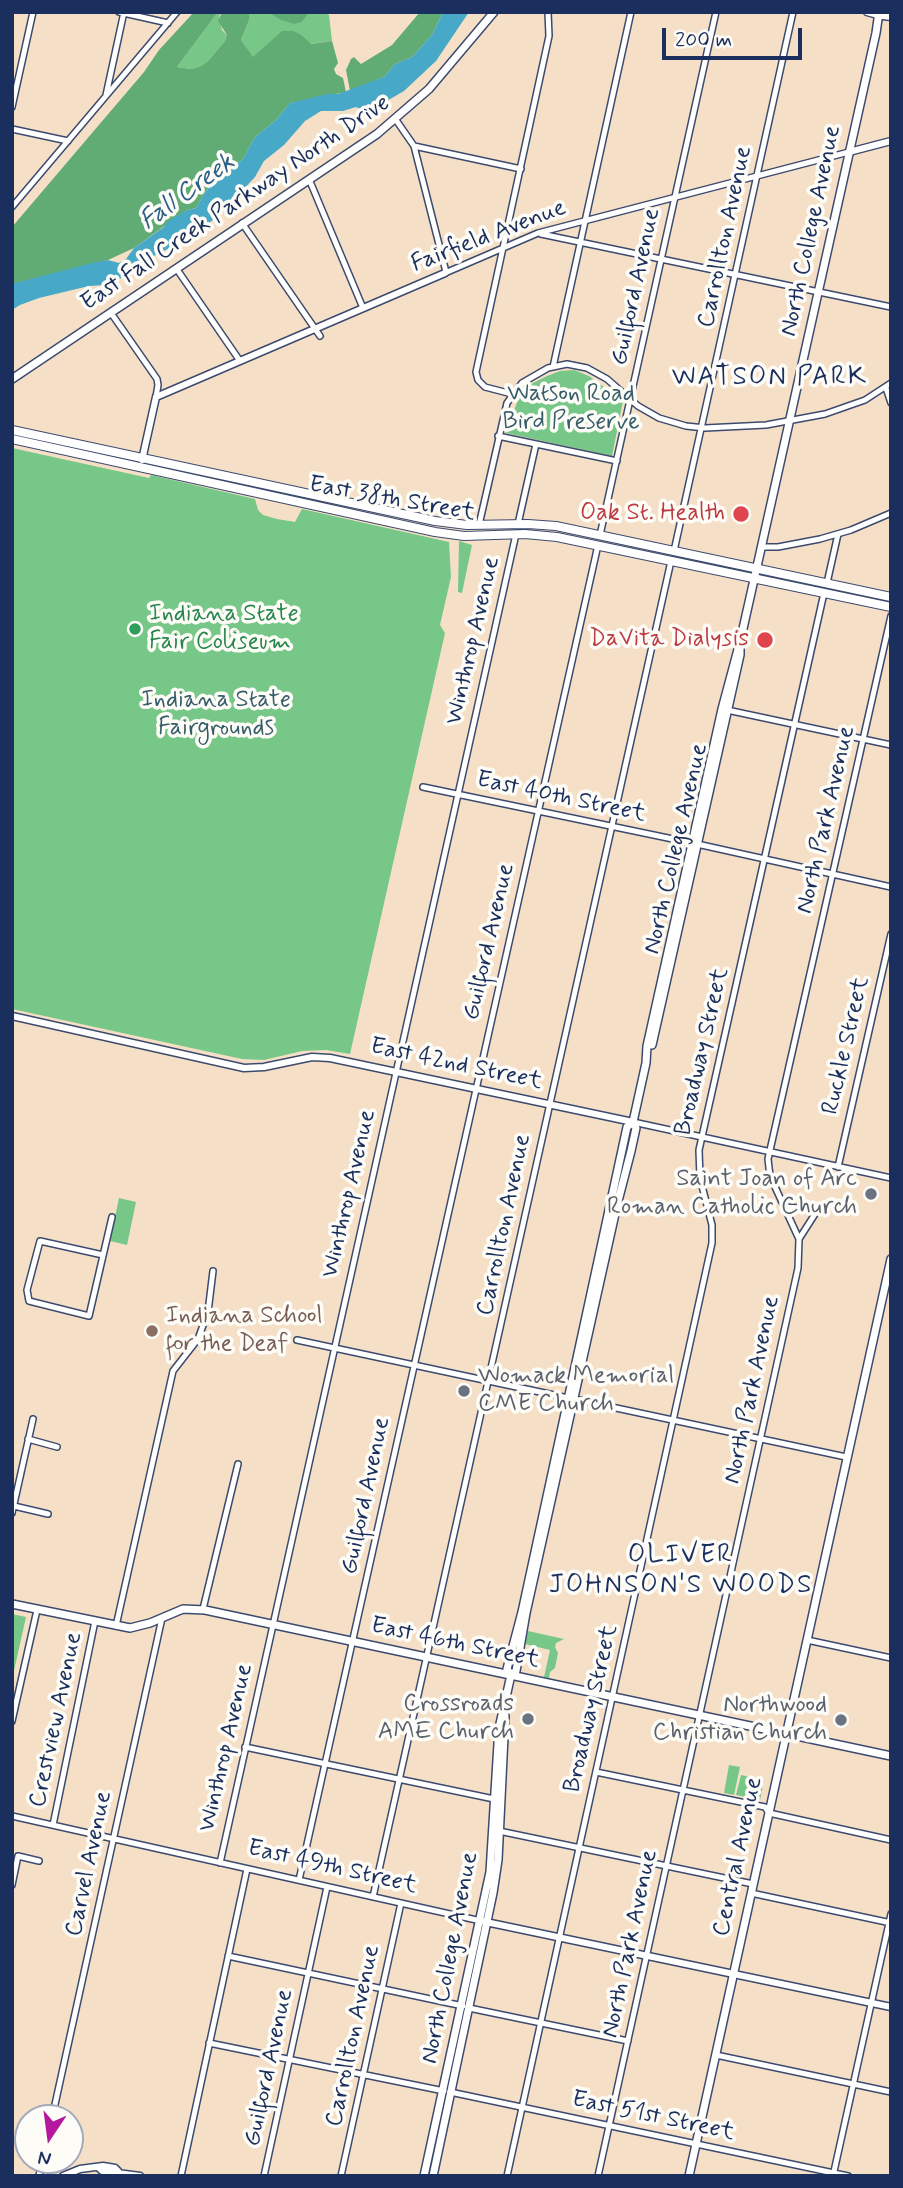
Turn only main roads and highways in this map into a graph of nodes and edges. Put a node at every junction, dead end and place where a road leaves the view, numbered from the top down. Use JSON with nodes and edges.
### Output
{"nodes":[{"id":1,"x":494,"y":12,"type":"edge"},
{"id":2,"x":883,"y":14,"type":"edge"},
{"id":3,"x":12,"y":379,"type":"edge"},
{"id":4,"x":12,"y":430,"type":"edge"},
{"id":5,"x":12,"y":439,"type":"edge"},
{"id":6,"x":757,"y":568,"type":"junction"},
{"id":7,"x":754,"y":578,"type":"junction"},
{"id":8,"x":891,"y":597,"type":"edge"},
{"id":9,"x":891,"y":607,"type":"edge"},
{"id":10,"x":740,"y":642,"type":"junction"},
{"id":11,"x":694,"y":844,"type":"junction"},
{"id":12,"x":891,"y":1259,"type":"edge"},
{"id":13,"x":886,"y":1298,"type":"edge"},
{"id":14,"x":12,"y":1604,"type":"edge"},
{"id":15,"x":511,"y":1675,"type":"junction"},
{"id":16,"x":505,"y":1705,"type":"junction"},
{"id":17,"x":786,"y":1734,"type":"junction"},
{"id":18,"x":891,"y":1756,"type":"edge"},
{"id":19,"x":485,"y":1922,"type":"junction"},
{"id":20,"x":447,"y":2091,"type":"junction"},
{"id":21,"x":424,"y":2176,"type":"edge"},
{"id":22,"x":433,"y":2176,"type":"edge"},
{"id":23,"x":689,"y":2176,"type":"edge"}],
"edges":[{"from":1,"to":3,"type":"main road","name":"East Fall Creek Parkway North Drive"},
{"from":2,"to":6,"type":"main road","name":"North College Avenue"},
{"from":4,"to":6,"type":"main road","name":"East 38th Street"},
{"from":5,"to":7,"type":"main road","name":"East 38th Street"},
{"from":6,"to":7,"type":"main road","name":"North College Avenue"},
{"from":6,"to":8,"type":"main road","name":"East 38th Street"},
{"from":7,"to":9,"type":"main road","name":"East 38th Street"},
{"from":7,"to":10,"type":"main road","name":"North College Avenue"},
{"from":10,"to":11,"type":"main road","name":"North College Avenue"},
{"from":10,"to":11,"type":"main road","name":"North College Avenue"},
{"from":11,"to":15,"type":"main road","name":"North College Avenue"},
{"from":12,"to":13,"type":"main road","name":"Central Avenue"},
{"from":13,"to":17,"type":"main road","name":"Central Avenue"},
{"from":14,"to":15,"type":"main road","name":"East 46th Street"},
{"from":15,"to":16,"type":"main road","name":"North College Avenue"},
{"from":15,"to":17,"type":"main road","name":"East 46th Street"},
{"from":16,"to":19,"type":"main road","name":"North College Avenue"},
{"from":16,"to":19,"type":"main road","name":"North College Avenue"},
{"from":17,"to":18,"type":"main road","name":"East 46th Street"},
{"from":17,"to":23,"type":"main road","name":"Central Avenue"},
{"from":19,"to":20,"type":"main road","name":"North College Avenue"},
{"from":20,"to":21,"type":"main road","name":"North College Avenue"},
{"from":20,"to":22,"type":"main road","name":"North College Avenue"}]}
